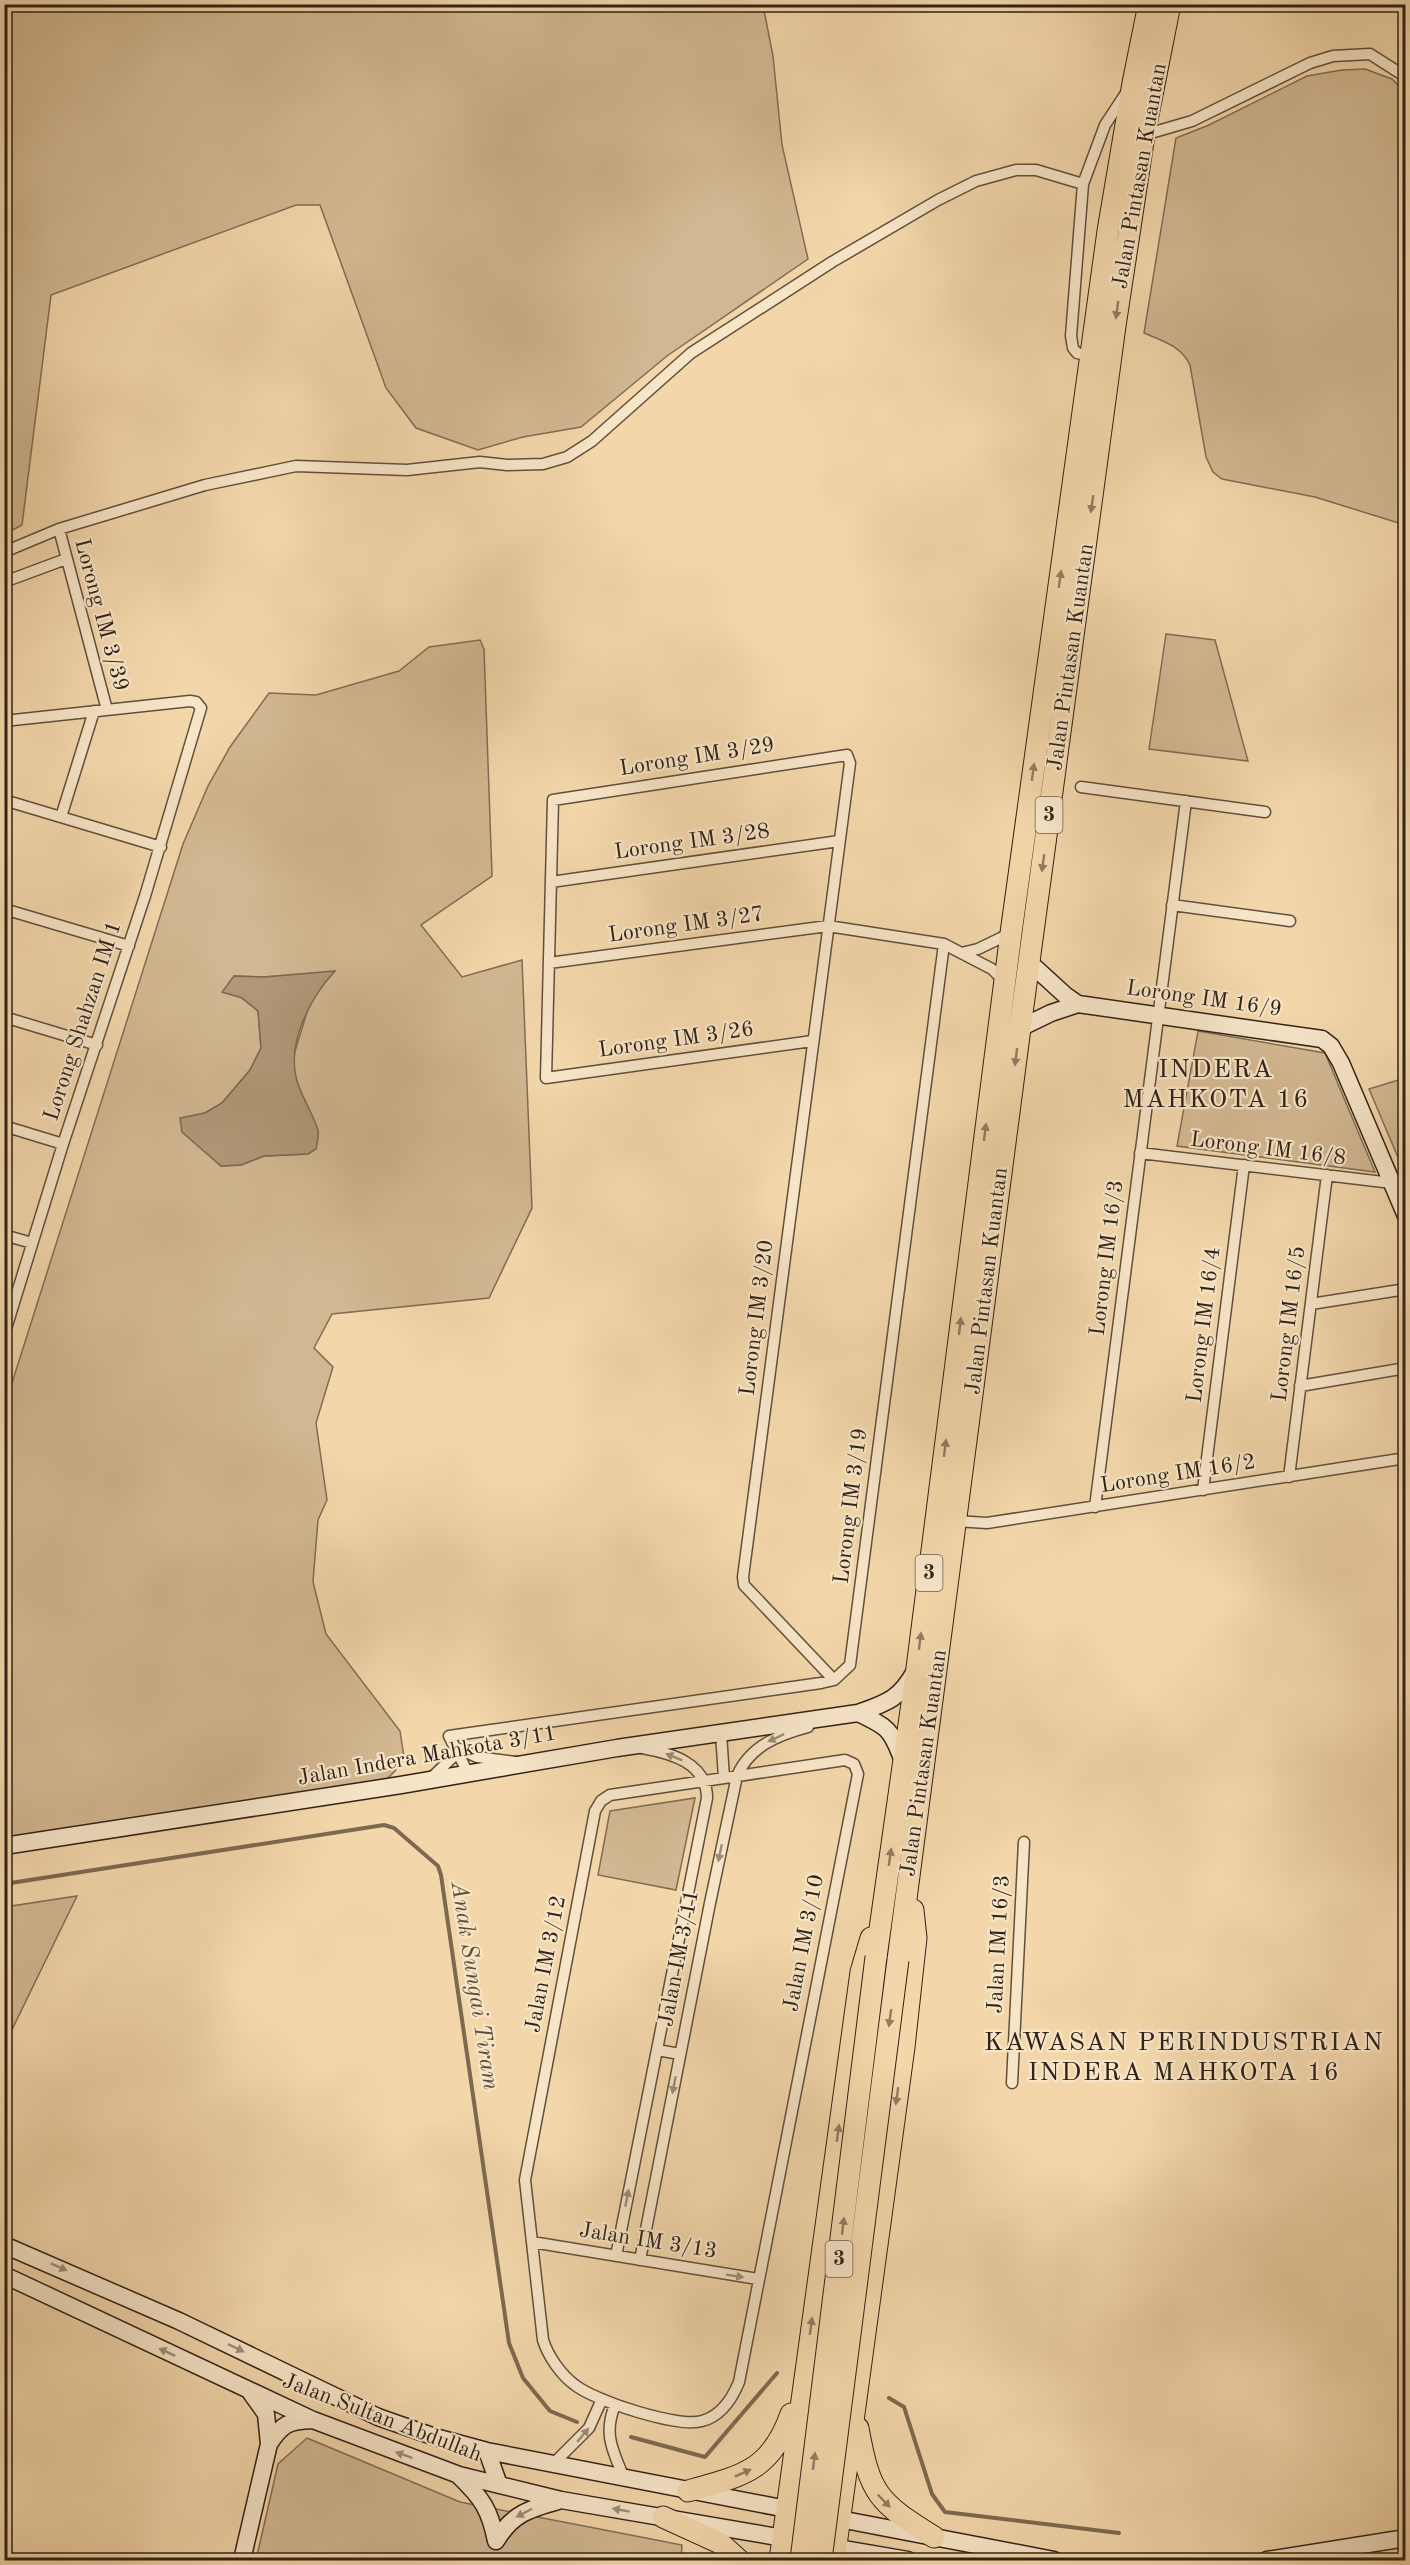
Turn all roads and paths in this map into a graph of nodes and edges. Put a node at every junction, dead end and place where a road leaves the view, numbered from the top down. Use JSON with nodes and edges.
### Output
{"nodes":[{"id":1,"x":1149,"y":4,"type":"edge"},
{"id":2,"x":1170,"y":4,"type":"edge"},
{"id":3,"x":1406,"y":77,"type":"edge"},
{"id":4,"x":1133,"y":83,"type":"junction"},
{"id":5,"x":1144,"y":135,"type":"junction"},
{"id":6,"x":1083,"y":184,"type":"junction"},
{"id":7,"x":1092,"y":356,"type":"junction"},
{"id":8,"x":58,"y":529,"type":"junction"},
{"id":9,"x":4,"y":552,"type":"edge"},
{"id":10,"x":66,"y":559,"type":"junction"},
{"id":11,"x":4,"y":582,"type":"edge"},
{"id":12,"x":107,"y":710,"type":"junction"},
{"id":13,"x":94,"y":711,"type":"junction"},
{"id":14,"x":5,"y":720,"type":"edge"},
{"id":15,"x":848,"y":754,"type":"joint"},
{"id":16,"x":1081,"y":787,"type":"dead end"},
{"id":17,"x":4,"y":800,"type":"edge"},
{"id":18,"x":1186,"y":801,"type":"junction"},
{"id":19,"x":1265,"y":812,"type":"dead end"},
{"id":20,"x":61,"y":817,"type":"junction"},
{"id":21,"x":839,"y":841,"type":"junction"},
{"id":22,"x":160,"y":847,"type":"junction"},
{"id":23,"x":550,"y":882,"type":"junction"},
{"id":24,"x":1172,"y":905,"type":"junction"},
{"id":25,"x":4,"y":909,"type":"edge"},
{"id":26,"x":1290,"y":921,"type":"dead end"},
{"id":27,"x":828,"y":926,"type":"junction"},
{"id":28,"x":1011,"y":933,"type":"junction"},
{"id":29,"x":944,"y":944,"type":"junction"},
{"id":30,"x":129,"y":946,"type":"junction"},
{"id":31,"x":965,"y":952,"type":"junction"},
{"id":32,"x":549,"y":963,"type":"junction"},
{"id":33,"x":1030,"y":963,"type":"junction"},
{"id":34,"x":1004,"y":981,"type":"junction"},
{"id":35,"x":1078,"y":1004,"type":"junction"},
{"id":36,"x":1158,"y":1015,"type":"junction"},
{"id":37,"x":4,"y":1017,"type":"edge"},
{"id":38,"x":1020,"y":1028,"type":"junction"},
{"id":39,"x":812,"y":1041,"type":"junction"},
{"id":40,"x":97,"y":1045,"type":"junction"},
{"id":41,"x":4,"y":1126,"type":"edge"},
{"id":42,"x":63,"y":1144,"type":"junction"},
{"id":43,"x":1140,"y":1153,"type":"junction"},
{"id":44,"x":1244,"y":1165,"type":"junction"},
{"id":45,"x":1327,"y":1175,"type":"junction"},
{"id":46,"x":1392,"y":1183,"type":"junction"},
{"id":47,"x":1406,"y":1216,"type":"edge"},
{"id":48,"x":4,"y":1235,"type":"edge"},
{"id":49,"x":32,"y":1243,"type":"junction"},
{"id":50,"x":1406,"y":1289,"type":"edge"},
{"id":51,"x":1311,"y":1304,"type":"junction"},
{"id":52,"x":4,"y":1335,"type":"edge"},
{"id":53,"x":1406,"y":1368,"type":"edge"},
{"id":54,"x":1300,"y":1386,"type":"junction"},
{"id":55,"x":1406,"y":1458,"type":"edge"},
{"id":56,"x":1289,"y":1476,"type":"junction"},
{"id":57,"x":1203,"y":1490,"type":"junction"},
{"id":58,"x":1095,"y":1506,"type":"junction"},
{"id":59,"x":956,"y":1521,"type":"junction"},
{"id":60,"x":917,"y":1668,"type":"junction"},
{"id":61,"x":834,"y":1680,"type":"junction"},
{"id":62,"x":858,"y":1713,"type":"junction"},
{"id":63,"x":830,"y":1717,"type":"junction"},
{"id":64,"x":721,"y":1733,"type":"junction"},
{"id":65,"x":455,"y":1748,"type":"junction"},
{"id":66,"x":617,"y":1748,"type":"junction"},
{"id":67,"x":904,"y":1761,"type":"junction"},
{"id":68,"x":522,"y":1763,"type":"junction"},
{"id":69,"x":468,"y":1773,"type":"junction"},
{"id":70,"x":737,"y":1776,"type":"junction"},
{"id":71,"x":724,"y":1778,"type":"junction"},
{"id":72,"x":428,"y":1780,"type":"junction"},
{"id":73,"x":704,"y":1781,"type":"junction"},
{"id":74,"x":1024,"y":1842,"type":"dead end"},
{"id":75,"x":4,"y":1846,"type":"edge"},
{"id":76,"x":910,"y":1871,"type":"junction"},
{"id":77,"x":884,"y":1896,"type":"junction"},
{"id":78,"x":657,"y":2050,"type":"junction"},
{"id":79,"x":680,"y":2054,"type":"junction"},
{"id":80,"x":1012,"y":2083,"type":"dead end"},
{"id":81,"x":532,"y":2242,"type":"junction"},
{"id":82,"x":4,"y":2244,"type":"edge"},
{"id":83,"x":616,"y":2256,"type":"junction"},
{"id":84,"x":640,"y":2260,"type":"junction"},
{"id":85,"x":4,"y":2275,"type":"edge"},
{"id":86,"x":758,"y":2279,"type":"junction"},
{"id":87,"x":805,"y":2372,"type":"junction"},
{"id":88,"x":248,"y":2390,"type":"junction"},
{"id":89,"x":602,"y":2399,"type":"junction"},
{"id":90,"x":615,"y":2405,"type":"junction"},
{"id":91,"x":855,"y":2407,"type":"junction"},
{"id":92,"x":313,"y":2420,"type":"junction"},
{"id":93,"x":269,"y":2444,"type":"junction"},
{"id":94,"x":487,"y":2451,"type":"junction"},
{"id":95,"x":554,"y":2463,"type":"junction"},
{"id":96,"x":792,"y":2470,"type":"junction"},
{"id":97,"x":846,"y":2470,"type":"junction"},
{"id":98,"x":459,"y":2475,"type":"junction"},
{"id":99,"x":624,"y":2478,"type":"junction"},
{"id":100,"x":499,"y":2485,"type":"junction"},
{"id":101,"x":688,"y":2491,"type":"junction"},
{"id":102,"x":561,"y":2500,"type":"junction"},
{"id":103,"x":786,"y":2509,"type":"junction"},
{"id":104,"x":663,"y":2517,"type":"junction"},
{"id":105,"x":839,"y":2519,"type":"junction"},
{"id":106,"x":934,"y":2537,"type":"junction"},
{"id":107,"x":782,"y":2538,"type":"junction"},
{"id":108,"x":1406,"y":2538,"type":"edge"},
{"id":109,"x":830,"y":2556,"type":"edge"},
{"id":110,"x":242,"y":2560,"type":"edge"},
{"id":111,"x":739,"y":2560,"type":"edge"},
{"id":112,"x":780,"y":2560,"type":"edge"},
{"id":113,"x":801,"y":2560,"type":"edge"},
{"id":114,"x":908,"y":2560,"type":"edge"},
{"id":115,"x":1054,"y":2560,"type":"edge"},
{"id":116,"x":1267,"y":2560,"type":"edge"}],
"edges":[{"from":1,"to":4,"type":"highway","name":"Jalan Pintasan Kuantan","number":"3"},
{"from":2,"to":5,"type":"highway","name":"Jalan Pintasan Kuantan","number":"3"},
{"from":3,"to":5,"type":"street"},
{"from":4,"to":6,"type":"street"},
{"from":4,"to":7,"type":"highway","name":"Jalan Pintasan Kuantan","number":"3"},
{"from":5,"to":33,"type":"highway","name":"Jalan Pintasan Kuantan","number":"3","one_way":true},
{"from":6,"to":7,"type":"street"},
{"from":6,"to":8,"type":"street"},
{"from":28,"to":7,"type":"highway","name":"Jalan Pintasan Kuantan","number":"3","one_way":true},
{"from":8,"to":9,"type":"street"},
{"from":8,"to":10,"type":"street","name":"Lorong IM 3/39"},
{"from":10,"to":11,"type":"street"},
{"from":10,"to":12,"type":"street","name":"Lorong IM 3/39"},
{"from":12,"to":13,"type":"street"},
{"from":12,"to":22,"type":"street","name":"Lorong Shahzan IM 1"},
{"from":13,"to":14,"type":"street"},
{"from":13,"to":20,"type":"street"},
{"from":15,"to":21,"type":"street","name":"Lorong IM 3/20"},
{"from":15,"to":23,"type":"street","name":"Lorong IM 3/29"},
{"from":16,"to":18,"type":"street"},
{"from":17,"to":20,"type":"street"},
{"from":18,"to":19,"type":"street"},
{"from":18,"to":24,"type":"street","name":"Lorong IM 16/3"},
{"from":20,"to":22,"type":"street"},
{"from":21,"to":23,"type":"street","name":"Lorong IM 3/28"},
{"from":21,"to":27,"type":"street","name":"Lorong IM 3/20"},
{"from":22,"to":30,"type":"street","name":"Lorong Shahzan IM 1"},
{"from":23,"to":32,"type":"street"},
{"from":24,"to":26,"type":"street"},
{"from":24,"to":36,"type":"street","name":"Lorong IM 16/3"},
{"from":25,"to":30,"type":"street"},
{"from":27,"to":29,"type":"street","name":"Lorong IM 3/27"},
{"from":27,"to":32,"type":"street","name":"Lorong IM 3/27"},
{"from":27,"to":39,"type":"street","name":"Lorong IM 3/20"},
{"from":28,"to":31,"type":"street"},
{"from":28,"to":34,"type":"highway","name":"Jalan Pintasan Kuantan","number":"3"},
{"from":29,"to":31,"type":"street","name":"Lorong IM 3/27"},
{"from":29,"to":61,"type":"street","name":"Lorong IM 3/19"},
{"from":30,"to":40,"type":"street","name":"Lorong Shahzan IM 1"},
{"from":31,"to":34,"type":"street","name":"Lorong IM 3/27"},
{"from":32,"to":39,"type":"street","name":"Lorong IM 3/26"},
{"from":33,"to":35,"type":"main road"},
{"from":33,"to":38,"type":"highway","name":"Jalan Pintasan Kuantan","number":"3"},
{"from":60,"to":34,"type":"highway","name":"Jalan Pintasan Kuantan","number":"3","one_way":true},
{"from":35,"to":36,"type":"main road","name":"Lorong IM 16/9"},
{"from":35,"to":38,"type":"main road","name":"Lorong IM 16/9"},
{"from":36,"to":43,"type":"street","name":"Lorong IM 16/3"},
{"from":36,"to":46,"type":"main road","name":"Lorong IM 16/9"},
{"from":37,"to":40,"type":"street"},
{"from":38,"to":59,"type":"highway","name":"Jalan Pintasan Kuantan","number":"3","one_way":true},
{"from":39,"to":61,"type":"street","name":"Lorong IM 3/20"},
{"from":40,"to":42,"type":"street","name":"Lorong Shahzan IM 1"},
{"from":41,"to":42,"type":"street"},
{"from":42,"to":49,"type":"street","name":"Lorong Shahzan IM 1"},
{"from":43,"to":44,"type":"street","name":"Lorong IM 16/8"},
{"from":43,"to":58,"type":"street","name":"Lorong IM 16/3"},
{"from":44,"to":45,"type":"street","name":"Lorong IM 16/8"},
{"from":44,"to":57,"type":"street","name":"Lorong IM 16/4"},
{"from":45,"to":46,"type":"street","name":"Lorong IM 16/8"},
{"from":45,"to":51,"type":"street","name":"Lorong IM 16/5"},
{"from":46,"to":47,"type":"main road"},
{"from":48,"to":49,"type":"street"},
{"from":49,"to":52,"type":"street","name":"Lorong Shahzan IM 1"},
{"from":50,"to":51,"type":"street"},
{"from":51,"to":54,"type":"street","name":"Lorong IM 16/5"},
{"from":53,"to":54,"type":"street"},
{"from":54,"to":56,"type":"street","name":"Lorong IM 16/5"},
{"from":55,"to":56,"type":"street","name":"Lorong IM 16/2"},
{"from":56,"to":57,"type":"street","name":"Lorong IM 16/2"},
{"from":57,"to":58,"type":"street","name":"Lorong IM 16/2"},
{"from":58,"to":59,"type":"street","name":"Lorong IM 16/2"},
{"from":59,"to":76,"type":"highway","name":"Jalan Pintasan Kuantan","number":"3"},
{"from":60,"to":62,"type":"main road","name":"Jalan Indera Mahkota 3/11"},
{"from":60,"to":67,"type":"highway","name":"Jalan Pintasan Kuantan","number":"3"},
{"from":61,"to":65,"type":"street"},
{"from":62,"to":63,"type":"main road","name":"Jalan Indera Mahkota 3/11"},
{"from":62,"to":67,"type":"main road"},
{"from":63,"to":64,"type":"main road","name":"Jalan Indera Mahkota 3/11"},
{"from":63,"to":70,"type":"street","name":"Jalan IM 3/11","one_way":true},
{"from":64,"to":66,"type":"main road","name":"Jalan Indera Mahkota 3/11"},
{"from":64,"to":71,"type":"street"},
{"from":65,"to":68,"type":"street"},
{"from":65,"to":69,"type":"street"},
{"from":65,"to":72,"type":"street"},
{"from":66,"to":68,"type":"main road","name":"Jalan Indera Mahkota 3/11"},
{"from":73,"to":66,"type":"street","one_way":true},
{"from":77,"to":67,"type":"highway","name":"Jalan Pintasan Kuantan","number":"3","one_way":true},
{"from":68,"to":69,"type":"main road","name":"Jalan Indera Mahkota 3/11"},
{"from":69,"to":72,"type":"main road","name":"Jalan Indera Mahkota 3/11"},
{"from":70,"to":71,"type":"street","name":"Jalan IM 3/10"},
{"from":70,"to":79,"type":"street","name":"Jalan IM 3/11","one_way":true},
{"from":70,"to":86,"type":"street","name":"Jalan IM 3/10"},
{"from":71,"to":73,"type":"street","name":"Jalan IM 3/10"},
{"from":72,"to":75,"type":"main road","name":"Jalan Indera Mahkota 3/11"},
{"from":73,"to":78,"type":"street","name":"Jalan IM 3/11"},
{"from":73,"to":81,"type":"street","name":"Jalan IM 3/12"},
{"from":74,"to":80,"type":"street","name":"Jalan IM 16/3"},
{"from":76,"to":91,"type":"highway","one_way":true},
{"from":76,"to":109,"type":"highway","name":"Jalan Pintasan Kuantan","number":"3","one_way":true,"bridge":true},
{"from":87,"to":77,"type":"highway","one_way":true},
{"from":113,"to":77,"type":"highway","name":"Jalan Pintasan Kuantan","number":"3","one_way":true,"bridge":true},
{"from":78,"to":79,"type":"street"},
{"from":83,"to":78,"type":"street","name":"Jalan IM 3/11","one_way":true},
{"from":79,"to":84,"type":"street","name":"Jalan IM 3/11","one_way":true},
{"from":81,"to":83,"type":"street","name":"Jalan IM 3/13"},
{"from":81,"to":89,"type":"street","name":"Jalan IM 3/12"},
{"from":82,"to":94,"type":"main road","name":"Jalan Sultan Abdullah","one_way":true},
{"from":83,"to":84,"type":"street","name":"Jalan IM 3/13"},
{"from":84,"to":86,"type":"street","name":"Jalan IM 3/13","one_way":true},
{"from":88,"to":85,"type":"main road","name":"Jalan Sultan Abdullah","one_way":true},
{"from":86,"to":90,"type":"street","name":"Jalan IM 3/12"},
{"from":87,"to":96,"type":"highway"},
{"from":101,"to":87,"type":"highway","one_way":true},
{"from":88,"to":92,"type":"main road","name":"Jalan Sultan Abdullah"},
{"from":88,"to":93,"type":"main road"},
{"from":89,"to":90,"type":"street","name":"Jalan IM 3/12"},
{"from":95,"to":89,"type":"street","one_way":true},
{"from":90,"to":99,"type":"street"},
{"from":91,"to":97,"type":"highway"},
{"from":91,"to":106,"type":"highway","one_way":true},
{"from":92,"to":93,"type":"main road"},
{"from":98,"to":92,"type":"main road","name":"Jalan Sultan Abdullah","one_way":true},
{"from":93,"to":110,"type":"main road"},
{"from":94,"to":95,"type":"main road","name":"Jalan Sultan Abdullah"},
{"from":94,"to":100,"type":"main road"},
{"from":95,"to":99,"type":"main road","name":"Jalan Sultan Abdullah"},
{"from":96,"to":97,"type":"highway"},
{"from":96,"to":103,"type":"highway"},
{"from":97,"to":105,"type":"highway"},
{"from":98,"to":100,"type":"main road","name":"Jalan Sultan Abdullah"},
{"from":102,"to":98,"type":"main road","one_way":true},
{"from":99,"to":101,"type":"main road","name":"Jalan Sultan Abdullah"},
{"from":100,"to":102,"type":"main road","name":"Jalan Sultan Abdullah"},
{"from":101,"to":103,"type":"main road","name":"Jalan Sultan Abdullah"},
{"from":104,"to":102,"type":"main road","name":"Jalan Sultan Abdullah","one_way":true},
{"from":103,"to":105,"type":"main road","name":"Jalan Sultan Abdullah"},
{"from":103,"to":107,"type":"highway"},
{"from":104,"to":107,"type":"main road","name":"Jalan Sultan Abdullah"},
{"from":104,"to":111,"type":"highway"},
{"from":105,"to":106,"type":"main road","name":"Jalan Sultan Abdullah"},
{"from":105,"to":109,"type":"highway"},
{"from":106,"to":115,"type":"main road","name":"Jalan Sultan Abdullah"},
{"from":107,"to":109,"type":"main road","name":"Jalan Sultan Abdullah"},
{"from":107,"to":112,"type":"highway"},
{"from":108,"to":116,"type":"main road"},
{"from":109,"to":114,"type":"main road","name":"Jalan Sultan Abdullah"}]}
